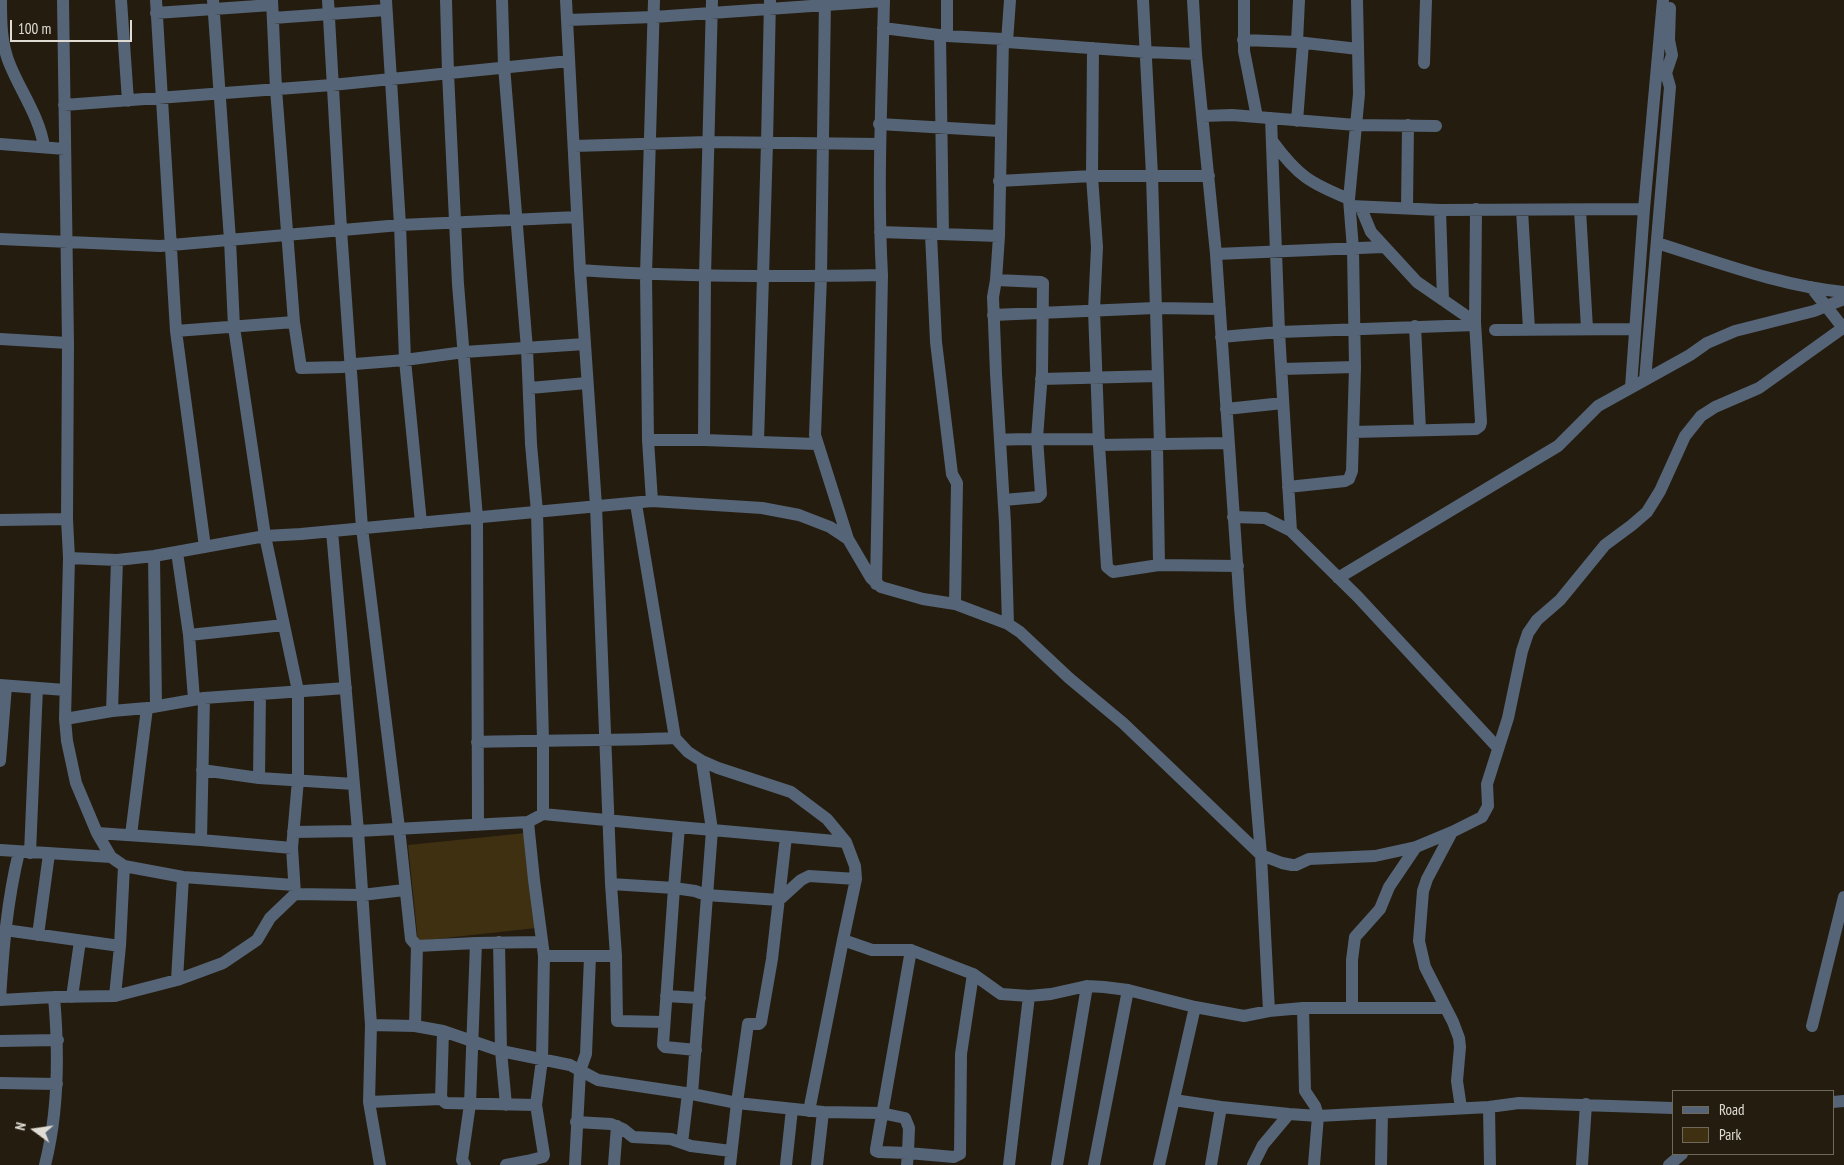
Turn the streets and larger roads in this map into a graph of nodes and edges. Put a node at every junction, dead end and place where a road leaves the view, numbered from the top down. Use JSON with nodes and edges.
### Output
{"nodes":[{"id":1,"x":1,"y":0,"type":"edge"},
{"id":2,"x":63,"y":0,"type":"edge"},
{"id":3,"x":121,"y":0,"type":"edge"},
{"id":4,"x":328,"y":0,"type":"edge"},
{"id":5,"x":446,"y":0,"type":"edge"},
{"id":6,"x":502,"y":0,"type":"edge"},
{"id":7,"x":566,"y":0,"type":"edge"},
{"id":8,"x":654,"y":0,"type":"edge"},
{"id":9,"x":947,"y":0,"type":"edge"},
{"id":10,"x":1010,"y":0,"type":"edge"},
{"id":11,"x":1143,"y":0,"type":"edge"},
{"id":12,"x":1193,"y":0,"type":"edge"},
{"id":13,"x":1244,"y":0,"type":"edge"},
{"id":14,"x":1299,"y":0,"type":"edge"},
{"id":15,"x":1357,"y":0,"type":"edge"},
{"id":16,"x":1426,"y":0,"type":"edge"},
{"id":17,"x":1664,"y":0,"type":"edge"},
{"id":18,"x":884,"y":1,"type":"edge"},
{"id":19,"x":272,"y":2,"type":"edge"},
{"id":20,"x":825,"y":3,"type":"edge"},
{"id":21,"x":213,"y":4,"type":"edge"},
{"id":22,"x":386,"y":5,"type":"edge"},
{"id":23,"x":770,"y":5,"type":"edge"},
{"id":24,"x":156,"y":6,"type":"edge"},
{"id":25,"x":712,"y":6,"type":"edge"},
{"id":26,"x":328,"y":14,"type":"junction"},
{"id":27,"x":654,"y":17,"type":"junction"},
{"id":28,"x":273,"y":18,"type":"junction"},
{"id":29,"x":567,"y":20,"type":"junction"},
{"id":30,"x":883,"y":28,"type":"junction"},
{"id":31,"x":943,"y":35,"type":"junction"},
{"id":32,"x":1243,"y":40,"type":"junction"},
{"id":33,"x":1005,"y":41,"type":"junction"},
{"id":34,"x":1300,"y":42,"type":"junction"},
{"id":35,"x":1093,"y":48,"type":"junction"},
{"id":36,"x":1358,"y":49,"type":"junction"},
{"id":37,"x":1145,"y":52,"type":"junction"},
{"id":38,"x":1196,"y":54,"type":"junction"},
{"id":39,"x":569,"y":60,"type":"junction"},
{"id":40,"x":1424,"y":63,"type":"dead end"},
{"id":41,"x":504,"y":66,"type":"junction"},
{"id":42,"x":448,"y":73,"type":"junction"},
{"id":43,"x":391,"y":78,"type":"junction"},
{"id":44,"x":332,"y":84,"type":"junction"},
{"id":45,"x":276,"y":89,"type":"junction"},
{"id":46,"x":219,"y":94,"type":"junction"},
{"id":47,"x":161,"y":98,"type":"junction"},
{"id":48,"x":128,"y":101,"type":"junction"},
{"id":49,"x":64,"y":105,"type":"junction"},
{"id":50,"x":1203,"y":116,"type":"junction"},
{"id":51,"x":1257,"y":116,"type":"junction"},
{"id":52,"x":1271,"y":118,"type":"junction"},
{"id":53,"x":1297,"y":120,"type":"junction"},
{"id":54,"x":879,"y":124,"type":"junction"},
{"id":55,"x":1356,"y":125,"type":"junction"},
{"id":56,"x":1408,"y":125,"type":"junction"},
{"id":57,"x":1436,"y":126,"type":"dead end"},
{"id":58,"x":942,"y":128,"type":"junction"},
{"id":59,"x":1000,"y":130,"type":"junction"},
{"id":60,"x":708,"y":142,"type":"junction"},
{"id":61,"x":1273,"y":142,"type":"junction"},
{"id":62,"x":768,"y":143,"type":"junction"},
{"id":63,"x":0,"y":144,"type":"edge"},
{"id":64,"x":649,"y":144,"type":"junction"},
{"id":65,"x":824,"y":144,"type":"junction"},
{"id":66,"x":880,"y":144,"type":"junction"},
{"id":67,"x":574,"y":146,"type":"junction"},
{"id":68,"x":44,"y":147,"type":"junction"},
{"id":69,"x":64,"y":149,"type":"junction"},
{"id":70,"x":1152,"y":175,"type":"junction"},
{"id":71,"x":1092,"y":176,"type":"junction"},
{"id":72,"x":1209,"y":176,"type":"junction"},
{"id":73,"x":999,"y":181,"type":"junction"},
{"id":74,"x":1354,"y":204,"type":"junction"},
{"id":75,"x":1408,"y":208,"type":"junction"},
{"id":76,"x":1476,"y":209,"type":"junction"},
{"id":77,"x":1644,"y":209,"type":"junction"},
{"id":78,"x":1440,"y":210,"type":"junction"},
{"id":79,"x":1522,"y":210,"type":"junction"},
{"id":80,"x":1580,"y":210,"type":"junction"},
{"id":81,"x":577,"y":218,"type":"junction"},
{"id":82,"x":517,"y":219,"type":"junction"},
{"id":83,"x":455,"y":223,"type":"junction"},
{"id":84,"x":400,"y":225,"type":"junction"},
{"id":85,"x":341,"y":229,"type":"junction"},
{"id":86,"x":880,"y":232,"type":"junction"},
{"id":87,"x":288,"y":234,"type":"junction"},
{"id":88,"x":937,"y":234,"type":"junction"},
{"id":89,"x":999,"y":236,"type":"junction"},
{"id":90,"x":0,"y":239,"type":"edge"},
{"id":91,"x":230,"y":240,"type":"junction"},
{"id":92,"x":66,"y":242,"type":"junction"},
{"id":93,"x":1657,"y":243,"type":"junction"},
{"id":94,"x":170,"y":246,"type":"junction"},
{"id":95,"x":1383,"y":247,"type":"junction"},
{"id":96,"x":1354,"y":249,"type":"junction"},
{"id":97,"x":1276,"y":251,"type":"junction"},
{"id":98,"x":1216,"y":254,"type":"junction"},
{"id":99,"x":580,"y":270,"type":"junction"},
{"id":100,"x":646,"y":275,"type":"junction"},
{"id":101,"x":882,"y":275,"type":"junction"},
{"id":102,"x":704,"y":276,"type":"junction"},
{"id":103,"x":821,"y":276,"type":"junction"},
{"id":104,"x":762,"y":277,"type":"junction"},
{"id":105,"x":996,"y":280,"type":"junction"},
{"id":106,"x":1811,"y":287,"type":"junction"},
{"id":107,"x":1844,"y":292,"type":"edge"},
{"id":108,"x":1844,"y":299,"type":"edge"},
{"id":109,"x":1443,"y":300,"type":"junction"},
{"id":110,"x":1827,"y":307,"type":"junction"},
{"id":111,"x":1155,"y":308,"type":"junction"},
{"id":112,"x":1220,"y":309,"type":"junction"},
{"id":113,"x":1094,"y":310,"type":"junction"},
{"id":114,"x":1043,"y":313,"type":"junction"},
{"id":115,"x":993,"y":315,"type":"junction"},
{"id":116,"x":294,"y":322,"type":"junction"},
{"id":117,"x":1475,"y":323,"type":"junction"},
{"id":118,"x":1415,"y":326,"type":"junction"},
{"id":119,"x":234,"y":327,"type":"junction"},
{"id":120,"x":1587,"y":328,"type":"junction"},
{"id":121,"x":1844,"y":328,"type":"edge"},
{"id":122,"x":1529,"y":329,"type":"junction"},
{"id":123,"x":1635,"y":329,"type":"junction"},
{"id":124,"x":1355,"y":330,"type":"junction"},
{"id":125,"x":1495,"y":330,"type":"dead end"},
{"id":126,"x":176,"y":331,"type":"junction"},
{"id":127,"x":1279,"y":332,"type":"junction"},
{"id":128,"x":1221,"y":337,"type":"junction"},
{"id":129,"x":0,"y":339,"type":"edge"},
{"id":130,"x":68,"y":343,"type":"junction"},
{"id":131,"x":585,"y":344,"type":"junction"},
{"id":132,"x":527,"y":349,"type":"junction"},
{"id":133,"x":464,"y":352,"type":"junction"},
{"id":134,"x":405,"y":360,"type":"junction"},
{"id":135,"x":350,"y":364,"type":"junction"},
{"id":136,"x":1355,"y":368,"type":"junction"},
{"id":137,"x":1282,"y":369,"type":"junction"},
{"id":138,"x":1158,"y":376,"type":"junction"},
{"id":139,"x":1097,"y":378,"type":"junction"},
{"id":140,"x":1042,"y":379,"type":"junction"},
{"id":141,"x":1645,"y":380,"type":"junction"},
{"id":142,"x":587,"y":383,"type":"junction"},
{"id":143,"x":1632,"y":387,"type":"junction"},
{"id":144,"x":530,"y":388,"type":"junction"},
{"id":145,"x":1283,"y":403,"type":"junction"},
{"id":146,"x":1226,"y":409,"type":"junction"},
{"id":147,"x":1420,"y":430,"type":"junction"},
{"id":148,"x":1353,"y":432,"type":"junction"},
{"id":149,"x":1037,"y":438,"type":"junction"},
{"id":150,"x":648,"y":440,"type":"junction"},
{"id":151,"x":704,"y":440,"type":"junction"},
{"id":152,"x":1000,"y":440,"type":"junction"},
{"id":153,"x":758,"y":442,"type":"junction"},
{"id":154,"x":1099,"y":442,"type":"junction"},
{"id":155,"x":1228,"y":443,"type":"junction"},
{"id":156,"x":816,"y":444,"type":"junction"},
{"id":157,"x":1158,"y":445,"type":"junction"},
{"id":158,"x":1288,"y":487,"type":"junction"},
{"id":159,"x":1004,"y":500,"type":"junction"},
{"id":160,"x":652,"y":501,"type":"junction"},
{"id":161,"x":636,"y":504,"type":"junction"},
{"id":162,"x":596,"y":506,"type":"junction"},
{"id":163,"x":538,"y":512,"type":"junction"},
{"id":164,"x":477,"y":518,"type":"junction"},
{"id":165,"x":1234,"y":518,"type":"junction"},
{"id":166,"x":67,"y":519,"type":"junction"},
{"id":167,"x":0,"y":520,"type":"edge"},
{"id":168,"x":421,"y":523,"type":"junction"},
{"id":169,"x":362,"y":528,"type":"junction"},
{"id":170,"x":332,"y":530,"type":"junction"},
{"id":171,"x":1291,"y":531,"type":"junction"},
{"id":172,"x":265,"y":536,"type":"junction"},
{"id":173,"x":848,"y":539,"type":"junction"},
{"id":174,"x":205,"y":547,"type":"junction"},
{"id":175,"x":177,"y":552,"type":"junction"},
{"id":176,"x":154,"y":556,"type":"junction"},
{"id":177,"x":69,"y":558,"type":"junction"},
{"id":178,"x":117,"y":560,"type":"junction"},
{"id":179,"x":1159,"y":565,"type":"junction"},
{"id":180,"x":1238,"y":566,"type":"junction"},
{"id":181,"x":1338,"y":578,"type":"junction"},
{"id":182,"x":876,"y":584,"type":"junction"},
{"id":183,"x":955,"y":604,"type":"junction"},
{"id":184,"x":1008,"y":624,"type":"junction"},
{"id":185,"x":284,"y":625,"type":"junction"},
{"id":186,"x":189,"y":635,"type":"junction"},
{"id":187,"x":3,"y":685,"type":"edge"},
{"id":188,"x":37,"y":688,"type":"junction"},
{"id":189,"x":346,"y":688,"type":"junction"},
{"id":190,"x":65,"y":690,"type":"junction"},
{"id":191,"x":298,"y":691,"type":"junction"},
{"id":192,"x":260,"y":694,"type":"junction"},
{"id":193,"x":199,"y":699,"type":"junction"},
{"id":194,"x":152,"y":706,"type":"junction"},
{"id":195,"x":112,"y":711,"type":"junction"},
{"id":196,"x":65,"y":719,"type":"junction"},
{"id":197,"x":1,"y":729,"type":"edge"},
{"id":198,"x":675,"y":738,"type":"junction"},
{"id":199,"x":543,"y":740,"type":"junction"},
{"id":200,"x":605,"y":741,"type":"junction"},
{"id":201,"x":477,"y":742,"type":"junction"},
{"id":202,"x":1498,"y":748,"type":"junction"},
{"id":203,"x":0,"y":761,"type":"edge"},
{"id":204,"x":702,"y":761,"type":"junction"},
{"id":205,"x":202,"y":770,"type":"junction"},
{"id":206,"x":259,"y":778,"type":"junction"},
{"id":207,"x":298,"y":780,"type":"junction"},
{"id":208,"x":354,"y":784,"type":"junction"},
{"id":209,"x":543,"y":814,"type":"junction"},
{"id":210,"x":528,"y":822,"type":"junction"},
{"id":211,"x":608,"y":822,"type":"junction"},
{"id":212,"x":478,"y":825,"type":"junction"},
{"id":213,"x":679,"y":827,"type":"junction"},
{"id":214,"x":399,"y":828,"type":"junction"},
{"id":215,"x":712,"y":830,"type":"junction"},
{"id":216,"x":358,"y":831,"type":"junction"},
{"id":217,"x":293,"y":832,"type":"junction"},
{"id":218,"x":1452,"y":832,"type":"junction"},
{"id":219,"x":97,"y":833,"type":"junction"},
{"id":220,"x":132,"y":835,"type":"junction"},
{"id":221,"x":786,"y":837,"type":"junction"},
{"id":222,"x":201,"y":840,"type":"junction"},
{"id":223,"x":846,"y":842,"type":"junction"},
{"id":224,"x":1416,"y":846,"type":"junction"},
{"id":225,"x":292,"y":848,"type":"junction"},
{"id":226,"x":0,"y":850,"type":"edge"},
{"id":227,"x":24,"y":853,"type":"junction"},
{"id":228,"x":49,"y":854,"type":"junction"},
{"id":229,"x":1261,"y":855,"type":"junction"},
{"id":230,"x":111,"y":857,"type":"junction"},
{"id":231,"x":124,"y":866,"type":"junction"},
{"id":232,"x":183,"y":877,"type":"junction"},
{"id":233,"x":856,"y":879,"type":"junction"},
{"id":234,"x":6,"y":883,"type":"edge"},
{"id":235,"x":610,"y":884,"type":"junction"},
{"id":236,"x":674,"y":888,"type":"junction"},
{"id":237,"x":294,"y":890,"type":"junction"},
{"id":238,"x":404,"y":890,"type":"junction"},
{"id":239,"x":362,"y":895,"type":"junction"},
{"id":240,"x":706,"y":895,"type":"junction"},
{"id":241,"x":1844,"y":897,"type":"edge"},
{"id":242,"x":780,"y":900,"type":"junction"},
{"id":243,"x":4,"y":930,"type":"junction"},
{"id":244,"x":38,"y":935,"type":"junction"},
{"id":245,"x":843,"y":940,"type":"junction"},
{"id":246,"x":80,"y":941,"type":"junction"},
{"id":247,"x":476,"y":942,"type":"junction"},
{"id":248,"x":499,"y":942,"type":"junction"},
{"id":249,"x":541,"y":942,"type":"junction"},
{"id":250,"x":120,"y":946,"type":"junction"},
{"id":251,"x":417,"y":946,"type":"junction"},
{"id":252,"x":911,"y":950,"type":"junction"},
{"id":253,"x":544,"y":956,"type":"junction"},
{"id":254,"x":590,"y":956,"type":"junction"},
{"id":255,"x":616,"y":956,"type":"junction"},
{"id":256,"x":973,"y":974,"type":"junction"},
{"id":257,"x":177,"y":980,"type":"junction"},
{"id":258,"x":1087,"y":986,"type":"junction"},
{"id":259,"x":1128,"y":990,"type":"junction"},
{"id":260,"x":115,"y":996,"type":"junction"},
{"id":261,"x":666,"y":996,"type":"junction"},
{"id":262,"x":1029,"y":996,"type":"junction"},
{"id":263,"x":54,"y":997,"type":"junction"},
{"id":264,"x":72,"y":997,"type":"junction"},
{"id":265,"x":700,"y":998,"type":"junction"},
{"id":266,"x":0,"y":1000,"type":"edge"},
{"id":267,"x":1195,"y":1007,"type":"junction"},
{"id":268,"x":1303,"y":1008,"type":"junction"},
{"id":269,"x":1352,"y":1008,"type":"junction"},
{"id":270,"x":1446,"y":1008,"type":"junction"},
{"id":271,"x":1269,"y":1011,"type":"junction"},
{"id":272,"x":664,"y":1022,"type":"junction"},
{"id":273,"x":371,"y":1024,"type":"junction"},
{"id":274,"x":415,"y":1026,"type":"junction"},
{"id":275,"x":1812,"y":1026,"type":"dead end"},
{"id":276,"x":443,"y":1032,"type":"junction"},
{"id":277,"x":58,"y":1040,"type":"junction"},
{"id":278,"x":0,"y":1041,"type":"edge"},
{"id":279,"x":474,"y":1042,"type":"junction"},
{"id":280,"x":696,"y":1050,"type":"junction"},
{"id":281,"x":501,"y":1051,"type":"junction"},
{"id":282,"x":542,"y":1060,"type":"junction"},
{"id":283,"x":580,"y":1071,"type":"junction"},
{"id":284,"x":0,"y":1084,"type":"edge"},
{"id":285,"x":57,"y":1084,"type":"junction"},
{"id":286,"x":690,"y":1094,"type":"junction"},
{"id":287,"x":441,"y":1099,"type":"junction"},
{"id":288,"x":1174,"y":1100,"type":"junction"},
{"id":289,"x":369,"y":1102,"type":"junction"},
{"id":290,"x":736,"y":1103,"type":"junction"},
{"id":291,"x":470,"y":1104,"type":"junction"},
{"id":292,"x":1586,"y":1104,"type":"junction"},
{"id":293,"x":506,"y":1105,"type":"junction"},
{"id":294,"x":536,"y":1105,"type":"junction"},
{"id":295,"x":1222,"y":1107,"type":"junction"},
{"id":296,"x":1489,"y":1107,"type":"junction"},
{"id":297,"x":1461,"y":1108,"type":"junction"},
{"id":298,"x":1672,"y":1108,"type":"edge"},
{"id":299,"x":792,"y":1109,"type":"junction"},
{"id":300,"x":809,"y":1111,"type":"junction"},
{"id":301,"x":822,"y":1112,"type":"junction"},
{"id":302,"x":1382,"y":1112,"type":"junction"},
{"id":303,"x":881,"y":1113,"type":"junction"},
{"id":304,"x":1289,"y":1114,"type":"junction"},
{"id":305,"x":1318,"y":1116,"type":"junction"},
{"id":306,"x":576,"y":1122,"type":"junction"},
{"id":307,"x":617,"y":1126,"type":"junction"},
{"id":308,"x":682,"y":1143,"type":"junction"},
{"id":309,"x":731,"y":1151,"type":"junction"},
{"id":310,"x":1681,"y":1155,"type":"edge"},
{"id":311,"x":908,"y":1159,"type":"edge"},
{"id":312,"x":527,"y":1163,"type":"edge"},
{"id":313,"x":46,"y":1165,"type":"edge"},
{"id":314,"x":380,"y":1165,"type":"edge"},
{"id":315,"x":466,"y":1165,"type":"edge"},
{"id":316,"x":506,"y":1165,"type":"edge"},
{"id":317,"x":575,"y":1165,"type":"edge"},
{"id":318,"x":614,"y":1165,"type":"edge"},
{"id":319,"x":730,"y":1165,"type":"edge"},
{"id":320,"x":786,"y":1165,"type":"edge"},
{"id":321,"x":817,"y":1165,"type":"edge"},
{"id":322,"x":1009,"y":1165,"type":"edge"},
{"id":323,"x":1057,"y":1165,"type":"edge"},
{"id":324,"x":1094,"y":1165,"type":"edge"},
{"id":325,"x":1159,"y":1165,"type":"edge"},
{"id":326,"x":1211,"y":1165,"type":"edge"},
{"id":327,"x":1253,"y":1165,"type":"edge"},
{"id":328,"x":1314,"y":1165,"type":"edge"},
{"id":329,"x":1381,"y":1165,"type":"edge"},
{"id":330,"x":1490,"y":1165,"type":"edge"},
{"id":331,"x":1582,"y":1165,"type":"edge"},
{"id":332,"x":1669,"y":1165,"type":"edge"}],
"edges":[{"from":1,"to":68,"type":"street"},
{"from":2,"to":49,"type":"street"},
{"from":3,"to":48,"type":"street"},
{"from":4,"to":26,"type":"street"},
{"from":5,"to":42,"type":"street"},
{"from":6,"to":41,"type":"street"},
{"from":7,"to":29,"type":"street"},
{"from":8,"to":27,"type":"street"},
{"from":9,"to":31,"type":"street"},
{"from":10,"to":33,"type":"street"},
{"from":11,"to":37,"type":"street"},
{"from":12,"to":38,"type":"street"},
{"from":13,"to":32,"type":"street"},
{"from":14,"to":34,"type":"street"},
{"from":15,"to":36,"type":"street"},
{"from":16,"to":40,"type":"street"},
{"from":17,"to":77,"type":"street"},
{"from":17,"to":93,"type":"street"},
{"from":18,"to":20,"type":"street"},
{"from":18,"to":30,"type":"street"},
{"from":19,"to":21,"type":"street"},
{"from":19,"to":28,"type":"street"},
{"from":20,"to":23,"type":"street"},
{"from":20,"to":65,"type":"street"},
{"from":21,"to":24,"type":"street"},
{"from":21,"to":46,"type":"street"},
{"from":22,"to":26,"type":"street"},
{"from":22,"to":43,"type":"street"},
{"from":23,"to":25,"type":"street"},
{"from":23,"to":62,"type":"street"},
{"from":24,"to":47,"type":"street"},
{"from":25,"to":27,"type":"street"},
{"from":25,"to":60,"type":"street"},
{"from":26,"to":28,"type":"street"},
{"from":26,"to":44,"type":"street"},
{"from":27,"to":29,"type":"street"},
{"from":27,"to":64,"type":"street"},
{"from":28,"to":45,"type":"street"},
{"from":29,"to":39,"type":"street"},
{"from":30,"to":31,"type":"street"},
{"from":30,"to":54,"type":"street"},
{"from":31,"to":33,"type":"street"},
{"from":31,"to":58,"type":"street"},
{"from":32,"to":34,"type":"street"},
{"from":32,"to":51,"type":"street"},
{"from":33,"to":35,"type":"street"},
{"from":33,"to":59,"type":"street"},
{"from":34,"to":36,"type":"street"},
{"from":34,"to":53,"type":"street"},
{"from":35,"to":37,"type":"street"},
{"from":35,"to":71,"type":"street"},
{"from":36,"to":55,"type":"street"},
{"from":37,"to":38,"type":"street"},
{"from":37,"to":70,"type":"street"},
{"from":38,"to":50,"type":"street"},
{"from":39,"to":41,"type":"street"},
{"from":39,"to":67,"type":"street"},
{"from":41,"to":42,"type":"street"},
{"from":41,"to":82,"type":"street"},
{"from":42,"to":43,"type":"street"},
{"from":42,"to":83,"type":"street"},
{"from":43,"to":44,"type":"street"},
{"from":43,"to":84,"type":"street"},
{"from":44,"to":45,"type":"street"},
{"from":44,"to":85,"type":"street"},
{"from":45,"to":46,"type":"street"},
{"from":45,"to":87,"type":"street"},
{"from":46,"to":47,"type":"street"},
{"from":46,"to":91,"type":"street"},
{"from":47,"to":48,"type":"street"},
{"from":47,"to":94,"type":"street"},
{"from":48,"to":49,"type":"street"},
{"from":49,"to":69,"type":"street"},
{"from":50,"to":51,"type":"street"},
{"from":50,"to":72,"type":"street"},
{"from":51,"to":52,"type":"street"},
{"from":52,"to":53,"type":"street"},
{"from":52,"to":61,"type":"street"},
{"from":53,"to":55,"type":"street"},
{"from":54,"to":58,"type":"street"},
{"from":54,"to":66,"type":"street"},
{"from":55,"to":56,"type":"street"},
{"from":55,"to":74,"type":"street"},
{"from":56,"to":57,"type":"street"},
{"from":56,"to":75,"type":"street"},
{"from":58,"to":59,"type":"street"},
{"from":58,"to":88,"type":"street"},
{"from":59,"to":73,"type":"street"},
{"from":60,"to":62,"type":"street"},
{"from":60,"to":64,"type":"street"},
{"from":60,"to":102,"type":"street"},
{"from":61,"to":74,"type":"street"},
{"from":61,"to":97,"type":"street"},
{"from":62,"to":65,"type":"street"},
{"from":62,"to":104,"type":"street"},
{"from":63,"to":68,"type":"street"},
{"from":64,"to":67,"type":"street"},
{"from":64,"to":100,"type":"street"},
{"from":65,"to":66,"type":"street"},
{"from":65,"to":103,"type":"street"},
{"from":66,"to":86,"type":"street"},
{"from":67,"to":81,"type":"street"},
{"from":68,"to":69,"type":"street"},
{"from":69,"to":92,"type":"street"},
{"from":70,"to":71,"type":"street"},
{"from":70,"to":72,"type":"street"},
{"from":70,"to":111,"type":"street"},
{"from":71,"to":73,"type":"street"},
{"from":71,"to":113,"type":"street"},
{"from":72,"to":98,"type":"street"},
{"from":73,"to":89,"type":"street"},
{"from":74,"to":75,"type":"street"},
{"from":74,"to":95,"type":"street"},
{"from":74,"to":96,"type":"street"},
{"from":75,"to":78,"type":"street"},
{"from":76,"to":78,"type":"street"},
{"from":76,"to":79,"type":"street"},
{"from":76,"to":117,"type":"street"},
{"from":77,"to":80,"type":"street"},
{"from":77,"to":123,"type":"street"},
{"from":78,"to":109,"type":"street"},
{"from":79,"to":80,"type":"street"},
{"from":79,"to":122,"type":"street"},
{"from":80,"to":120,"type":"street"},
{"from":81,"to":82,"type":"street"},
{"from":81,"to":99,"type":"street"},
{"from":82,"to":83,"type":"street"},
{"from":82,"to":132,"type":"street"},
{"from":83,"to":84,"type":"street"},
{"from":83,"to":133,"type":"street"},
{"from":84,"to":85,"type":"street"},
{"from":84,"to":134,"type":"street"},
{"from":85,"to":87,"type":"street"},
{"from":85,"to":135,"type":"street"},
{"from":86,"to":88,"type":"street"},
{"from":86,"to":101,"type":"street"},
{"from":87,"to":91,"type":"street"},
{"from":87,"to":116,"type":"street"},
{"from":88,"to":89,"type":"street"},
{"from":88,"to":183,"type":"street"},
{"from":89,"to":105,"type":"street"},
{"from":90,"to":92,"type":"street"},
{"from":91,"to":94,"type":"street"},
{"from":91,"to":119,"type":"street"},
{"from":92,"to":94,"type":"street"},
{"from":92,"to":130,"type":"street"},
{"from":93,"to":106,"type":"street"},
{"from":93,"to":141,"type":"street"},
{"from":94,"to":126,"type":"street"},
{"from":95,"to":96,"type":"street"},
{"from":95,"to":109,"type":"street"},
{"from":96,"to":97,"type":"street"},
{"from":96,"to":124,"type":"street"},
{"from":97,"to":98,"type":"street"},
{"from":97,"to":127,"type":"street"},
{"from":98,"to":112,"type":"street"},
{"from":99,"to":100,"type":"street"},
{"from":99,"to":131,"type":"street"},
{"from":100,"to":102,"type":"street"},
{"from":100,"to":150,"type":"street"},
{"from":101,"to":103,"type":"street"},
{"from":101,"to":182,"type":"street"},
{"from":102,"to":104,"type":"street"},
{"from":102,"to":151,"type":"street"},
{"from":103,"to":104,"type":"street"},
{"from":103,"to":156,"type":"street"},
{"from":104,"to":153,"type":"street"},
{"from":105,"to":114,"type":"street"},
{"from":105,"to":115,"type":"street"},
{"from":106,"to":107,"type":"street"},
{"from":106,"to":110,"type":"street"},
{"from":108,"to":110,"type":"street"},
{"from":109,"to":117,"type":"street"},
{"from":110,"to":121,"type":"street"},
{"from":110,"to":141,"type":"street"},
{"from":111,"to":112,"type":"street"},
{"from":111,"to":113,"type":"street"},
{"from":111,"to":138,"type":"street"},
{"from":112,"to":128,"type":"street"},
{"from":113,"to":114,"type":"street"},
{"from":113,"to":139,"type":"street"},
{"from":114,"to":115,"type":"street"},
{"from":114,"to":140,"type":"street"},
{"from":115,"to":152,"type":"street"},
{"from":116,"to":119,"type":"street"},
{"from":116,"to":135,"type":"street"},
{"from":117,"to":118,"type":"street"},
{"from":117,"to":147,"type":"street"},
{"from":118,"to":124,"type":"street"},
{"from":118,"to":147,"type":"street"},
{"from":119,"to":126,"type":"street"},
{"from":119,"to":172,"type":"street"},
{"from":120,"to":122,"type":"street"},
{"from":120,"to":123,"type":"street"},
{"from":121,"to":202,"type":"street"},
{"from":122,"to":125,"type":"street"},
{"from":123,"to":143,"type":"street"},
{"from":124,"to":127,"type":"street"},
{"from":124,"to":136,"type":"street"},
{"from":126,"to":174,"type":"street"},
{"from":127,"to":128,"type":"street"},
{"from":127,"to":137,"type":"street"},
{"from":128,"to":146,"type":"street"},
{"from":129,"to":130,"type":"street"},
{"from":130,"to":166,"type":"street"},
{"from":131,"to":132,"type":"street"},
{"from":131,"to":142,"type":"street"},
{"from":132,"to":133,"type":"street"},
{"from":132,"to":144,"type":"street"},
{"from":133,"to":134,"type":"street"},
{"from":133,"to":164,"type":"street"},
{"from":134,"to":135,"type":"street"},
{"from":134,"to":168,"type":"street"},
{"from":135,"to":169,"type":"street"},
{"from":136,"to":137,"type":"street"},
{"from":136,"to":148,"type":"street"},
{"from":137,"to":145,"type":"street"},
{"from":138,"to":139,"type":"street"},
{"from":138,"to":157,"type":"street"},
{"from":139,"to":140,"type":"street"},
{"from":139,"to":154,"type":"street"},
{"from":140,"to":149,"type":"street"},
{"from":141,"to":143,"type":"street"},
{"from":142,"to":144,"type":"street"},
{"from":142,"to":162,"type":"street"},
{"from":143,"to":181,"type":"street"},
{"from":144,"to":163,"type":"street"},
{"from":145,"to":146,"type":"street"},
{"from":145,"to":158,"type":"street"},
{"from":146,"to":155,"type":"street"},
{"from":147,"to":148,"type":"street"},
{"from":148,"to":158,"type":"street"},
{"from":149,"to":152,"type":"street"},
{"from":149,"to":154,"type":"street"},
{"from":149,"to":159,"type":"street"},
{"from":150,"to":151,"type":"street"},
{"from":150,"to":160,"type":"street"},
{"from":151,"to":153,"type":"street"},
{"from":152,"to":159,"type":"street"},
{"from":153,"to":156,"type":"street"},
{"from":154,"to":157,"type":"street"},
{"from":154,"to":179,"type":"street"},
{"from":155,"to":157,"type":"street"},
{"from":155,"to":165,"type":"street"},
{"from":156,"to":173,"type":"street"},
{"from":157,"to":179,"type":"street"},
{"from":158,"to":171,"type":"street"},
{"from":159,"to":184,"type":"street"},
{"from":160,"to":161,"type":"street"},
{"from":160,"to":173,"type":"street"},
{"from":161,"to":162,"type":"street"},
{"from":161,"to":198,"type":"street"},
{"from":162,"to":163,"type":"street"},
{"from":162,"to":200,"type":"street"},
{"from":163,"to":164,"type":"street"},
{"from":163,"to":199,"type":"street"},
{"from":164,"to":168,"type":"street"},
{"from":164,"to":201,"type":"street"},
{"from":165,"to":171,"type":"street"},
{"from":165,"to":180,"type":"street"},
{"from":166,"to":167,"type":"street"},
{"from":166,"to":177,"type":"street"},
{"from":168,"to":169,"type":"street"},
{"from":169,"to":170,"type":"street"},
{"from":169,"to":214,"type":"street"},
{"from":170,"to":172,"type":"street"},
{"from":170,"to":189,"type":"street"},
{"from":171,"to":181,"type":"street"},
{"from":172,"to":174,"type":"street"},
{"from":172,"to":185,"type":"street"},
{"from":173,"to":182,"type":"street"},
{"from":174,"to":175,"type":"street"},
{"from":175,"to":176,"type":"street"},
{"from":175,"to":186,"type":"street"},
{"from":176,"to":178,"type":"street"},
{"from":176,"to":194,"type":"street"},
{"from":177,"to":178,"type":"street"},
{"from":177,"to":190,"type":"street"},
{"from":178,"to":195,"type":"street"},
{"from":179,"to":180,"type":"street"},
{"from":180,"to":229,"type":"street"},
{"from":181,"to":202,"type":"street"},
{"from":182,"to":183,"type":"street"},
{"from":183,"to":184,"type":"street"},
{"from":184,"to":229,"type":"street"},
{"from":185,"to":186,"type":"street"},
{"from":185,"to":191,"type":"street"},
{"from":186,"to":193,"type":"street"},
{"from":187,"to":188,"type":"street"},
{"from":187,"to":197,"type":"street"},
{"from":188,"to":190,"type":"street"},
{"from":188,"to":227,"type":"street"},
{"from":189,"to":191,"type":"street"},
{"from":189,"to":208,"type":"street"},
{"from":190,"to":196,"type":"street"},
{"from":191,"to":192,"type":"street"},
{"from":191,"to":207,"type":"street"},
{"from":192,"to":193,"type":"street"},
{"from":192,"to":206,"type":"street"},
{"from":193,"to":194,"type":"street"},
{"from":193,"to":205,"type":"street"},
{"from":194,"to":195,"type":"street"},
{"from":194,"to":220,"type":"street"},
{"from":195,"to":196,"type":"street"},
{"from":196,"to":219,"type":"street"},
{"from":197,"to":203,"type":"street"},
{"from":198,"to":200,"type":"street"},
{"from":198,"to":204,"type":"street"},
{"from":199,"to":200,"type":"street"},
{"from":199,"to":201,"type":"street"},
{"from":199,"to":209,"type":"street"},
{"from":200,"to":211,"type":"street"},
{"from":201,"to":212,"type":"street"},
{"from":202,"to":218,"type":"street"},
{"from":204,"to":215,"type":"street"},
{"from":204,"to":223,"type":"street"},
{"from":205,"to":206,"type":"street"},
{"from":205,"to":222,"type":"street"},
{"from":206,"to":207,"type":"street"},
{"from":207,"to":208,"type":"street"},
{"from":207,"to":217,"type":"street"},
{"from":208,"to":216,"type":"street"},
{"from":209,"to":210,"type":"street"},
{"from":209,"to":211,"type":"street"},
{"from":210,"to":212,"type":"street"},
{"from":210,"to":249,"type":"street"},
{"from":211,"to":213,"type":"street"},
{"from":211,"to":235,"type":"street"},
{"from":212,"to":214,"type":"street"},
{"from":213,"to":215,"type":"street"},
{"from":213,"to":236,"type":"street"},
{"from":214,"to":216,"type":"street"},
{"from":214,"to":238,"type":"street"},
{"from":215,"to":221,"type":"street"},
{"from":215,"to":240,"type":"street"},
{"from":216,"to":217,"type":"street"},
{"from":216,"to":239,"type":"street"},
{"from":217,"to":225,"type":"street"},
{"from":218,"to":224,"type":"street"},
{"from":218,"to":270,"type":"street"},
{"from":219,"to":220,"type":"street"},
{"from":219,"to":230,"type":"street"},
{"from":220,"to":222,"type":"street"},
{"from":221,"to":223,"type":"street"},
{"from":221,"to":242,"type":"street"},
{"from":222,"to":225,"type":"street"},
{"from":223,"to":233,"type":"street"},
{"from":224,"to":229,"type":"street"},
{"from":224,"to":269,"type":"street"},
{"from":225,"to":237,"type":"street"},
{"from":226,"to":227,"type":"street"},
{"from":227,"to":228,"type":"street"},
{"from":227,"to":234,"type":"street"},
{"from":228,"to":230,"type":"street"},
{"from":228,"to":244,"type":"street"},
{"from":229,"to":271,"type":"street"},
{"from":230,"to":231,"type":"street"},
{"from":231,"to":232,"type":"street"},
{"from":231,"to":250,"type":"street"},
{"from":232,"to":237,"type":"street"},
{"from":232,"to":257,"type":"street"},
{"from":233,"to":242,"type":"street"},
{"from":233,"to":245,"type":"street"},
{"from":234,"to":243,"type":"street"},
{"from":235,"to":236,"type":"street"},
{"from":235,"to":255,"type":"street"},
{"from":236,"to":240,"type":"street"},
{"from":236,"to":261,"type":"street"},
{"from":237,"to":239,"type":"street"},
{"from":237,"to":257,"type":"street"},
{"from":238,"to":239,"type":"street"},
{"from":238,"to":251,"type":"street"},
{"from":239,"to":273,"type":"street"},
{"from":240,"to":242,"type":"street"},
{"from":240,"to":265,"type":"street"},
{"from":241,"to":275,"type":"street"},
{"from":242,"to":290,"type":"street"},
{"from":243,"to":244,"type":"street"},
{"from":243,"to":266,"type":"street"},
{"from":244,"to":246,"type":"street"},
{"from":245,"to":252,"type":"street"},
{"from":245,"to":300,"type":"street"},
{"from":246,"to":250,"type":"street"},
{"from":246,"to":264,"type":"street"},
{"from":247,"to":248,"type":"street"},
{"from":247,"to":251,"type":"street"},
{"from":247,"to":279,"type":"street"},
{"from":248,"to":249,"type":"street"},
{"from":248,"to":281,"type":"street"},
{"from":249,"to":253,"type":"street"},
{"from":250,"to":260,"type":"street"},
{"from":251,"to":274,"type":"street"},
{"from":252,"to":256,"type":"street"},
{"from":252,"to":303,"type":"street"},
{"from":253,"to":254,"type":"street"},
{"from":253,"to":282,"type":"street"},
{"from":254,"to":255,"type":"street"},
{"from":254,"to":283,"type":"street"},
{"from":255,"to":272,"type":"street"},
{"from":256,"to":262,"type":"street"},
{"from":256,"to":311,"type":"street"},
{"from":257,"to":260,"type":"street"},
{"from":258,"to":259,"type":"street"},
{"from":258,"to":262,"type":"street"},
{"from":258,"to":323,"type":"street"},
{"from":259,"to":267,"type":"street"},
{"from":259,"to":324,"type":"street"},
{"from":260,"to":264,"type":"street"},
{"from":261,"to":265,"type":"street"},
{"from":261,"to":272,"type":"street"},
{"from":262,"to":322,"type":"street"},
{"from":263,"to":264,"type":"street"},
{"from":263,"to":266,"type":"street"},
{"from":263,"to":277,"type":"street"},
{"from":265,"to":280,"type":"street"},
{"from":267,"to":271,"type":"street"},
{"from":267,"to":288,"type":"street"},
{"from":268,"to":269,"type":"street"},
{"from":268,"to":271,"type":"street"},
{"from":268,"to":305,"type":"street"},
{"from":269,"to":270,"type":"street"},
{"from":270,"to":297,"type":"street"},
{"from":272,"to":280,"type":"street"},
{"from":273,"to":274,"type":"street"},
{"from":273,"to":289,"type":"street"},
{"from":274,"to":276,"type":"street"},
{"from":276,"to":279,"type":"street"},
{"from":276,"to":287,"type":"street"},
{"from":277,"to":278,"type":"street"},
{"from":277,"to":285,"type":"street"},
{"from":279,"to":281,"type":"street"},
{"from":279,"to":291,"type":"street"},
{"from":280,"to":286,"type":"street"},
{"from":281,"to":282,"type":"street"},
{"from":281,"to":293,"type":"street"},
{"from":282,"to":283,"type":"street"},
{"from":282,"to":294,"type":"street"},
{"from":283,"to":286,"type":"street"},
{"from":283,"to":306,"type":"street"},
{"from":284,"to":285,"type":"street"},
{"from":285,"to":313,"type":"street"},
{"from":286,"to":290,"type":"street"},
{"from":286,"to":308,"type":"street"},
{"from":287,"to":289,"type":"street"},
{"from":287,"to":291,"type":"street"},
{"from":288,"to":295,"type":"street"},
{"from":288,"to":325,"type":"street"},
{"from":289,"to":314,"type":"street"},
{"from":290,"to":299,"type":"street"},
{"from":290,"to":309,"type":"street"},
{"from":291,"to":293,"type":"street"},
{"from":291,"to":315,"type":"street"},
{"from":292,"to":296,"type":"street"},
{"from":292,"to":298,"type":"street"},
{"from":292,"to":331,"type":"street"},
{"from":293,"to":294,"type":"street"},
{"from":294,"to":312,"type":"street"},
{"from":295,"to":304,"type":"street"},
{"from":295,"to":326,"type":"street"},
{"from":296,"to":297,"type":"street"},
{"from":296,"to":330,"type":"street"},
{"from":297,"to":302,"type":"street"},
{"from":299,"to":300,"type":"street"},
{"from":299,"to":320,"type":"street"},
{"from":300,"to":301,"type":"street"},
{"from":301,"to":303,"type":"street"},
{"from":301,"to":321,"type":"street"},
{"from":302,"to":305,"type":"street"},
{"from":302,"to":329,"type":"street"},
{"from":303,"to":311,"type":"street"},
{"from":303,"to":311,"type":"street"},
{"from":304,"to":305,"type":"street"},
{"from":304,"to":327,"type":"street"},
{"from":305,"to":328,"type":"street"},
{"from":306,"to":307,"type":"street"},
{"from":306,"to":317,"type":"street"},
{"from":307,"to":308,"type":"street"},
{"from":307,"to":318,"type":"street"},
{"from":308,"to":309,"type":"street"},
{"from":309,"to":319,"type":"street"},
{"from":310,"to":332,"type":"street"},
{"from":312,"to":316,"type":"street"}]}
